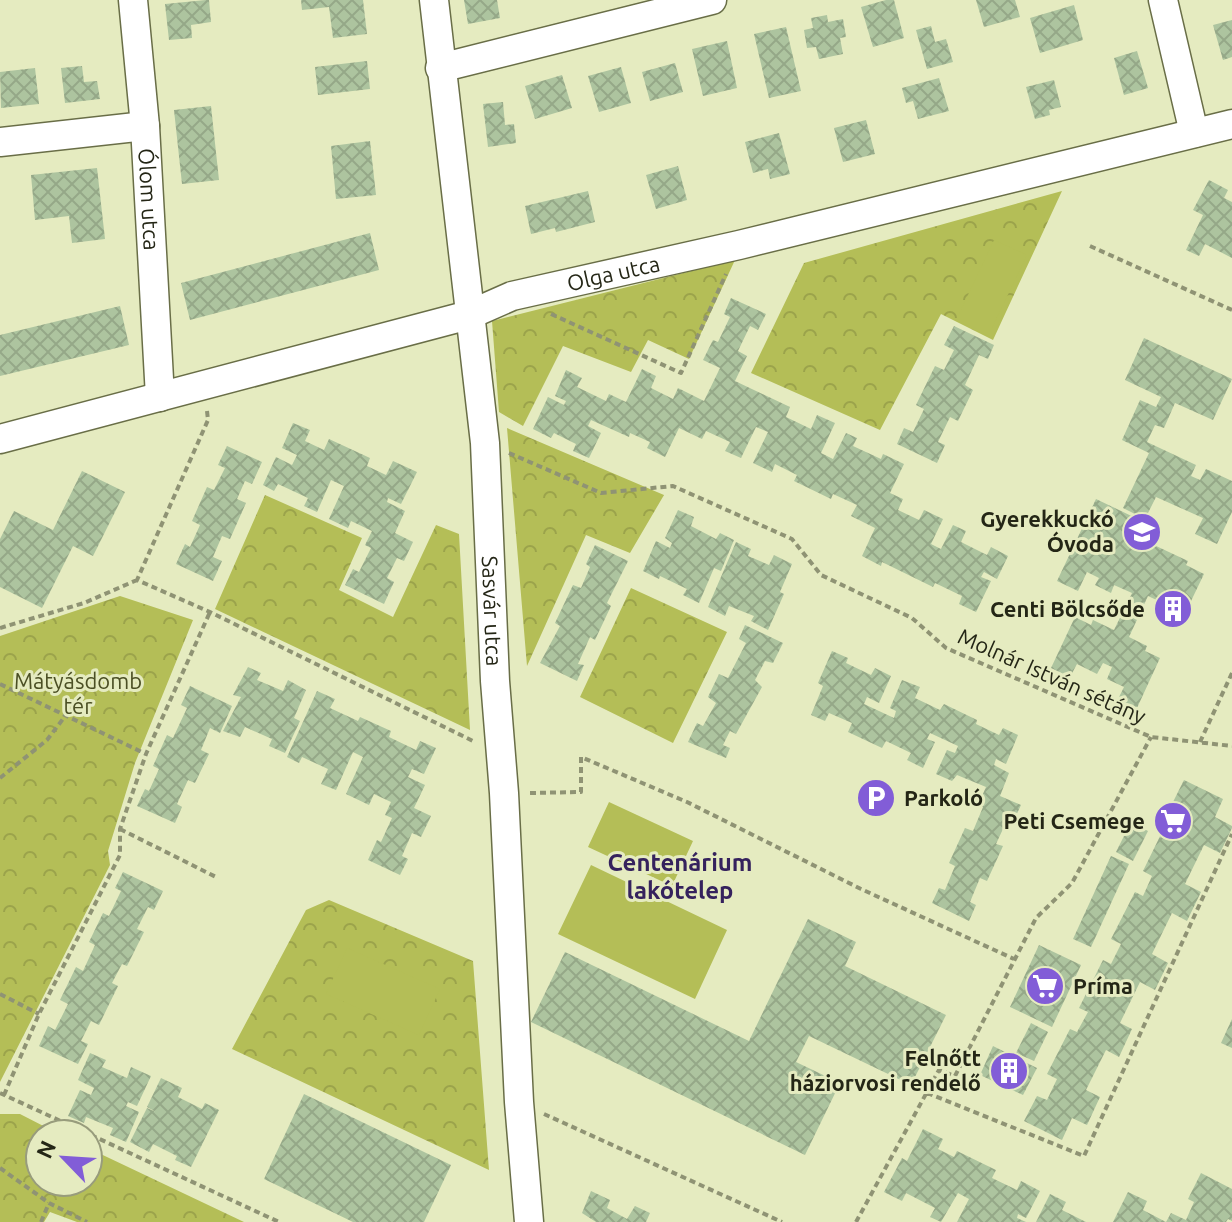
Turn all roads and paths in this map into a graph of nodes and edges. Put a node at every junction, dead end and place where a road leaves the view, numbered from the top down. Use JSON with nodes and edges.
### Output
{"nodes":[{"id":1,"x":133,"y":0,"type":"edge"},
{"id":2,"x":434,"y":0,"type":"edge"},
{"id":3,"x":712,"y":0,"type":"edge"},
{"id":4,"x":1163,"y":0,"type":"edge"},
{"id":5,"x":440,"y":68,"type":"junction"},
{"id":6,"x":1232,"y":124,"type":"edge"},
{"id":7,"x":145,"y":126,"type":"junction"},
{"id":8,"x":1194,"y":133,"type":"junction"},
{"id":9,"x":0,"y":142,"type":"edge"},
{"id":10,"x":739,"y":245,"type":"junction"},
{"id":11,"x":1090,"y":246,"type":"dead end"},
{"id":12,"x":512,"y":296,"type":"junction"},
{"id":13,"x":1232,"y":310,"type":"edge"},
{"id":14,"x":469,"y":315,"type":"junction"},
{"id":15,"x":201,"y":386,"type":"junction"},
{"id":16,"x":160,"y":397,"type":"junction"},
{"id":17,"x":0,"y":439,"type":"edge"},
{"id":18,"x":485,"y":443,"type":"junction"},
{"id":19,"x":137,"y":580,"type":"junction"},
{"id":20,"x":210,"y":612,"type":"junction"},
{"id":21,"x":0,"y":628,"type":"edge"},
{"id":22,"x":1232,"y":673,"type":"edge"},
{"id":23,"x":0,"y":684,"type":"edge"},
{"id":24,"x":66,"y":715,"type":"junction"},
{"id":25,"x":1151,"y":737,"type":"junction"},
{"id":26,"x":1200,"y":742,"type":"junction"},
{"id":27,"x":1232,"y":746,"type":"edge"},
{"id":28,"x":146,"y":754,"type":"junction"},
{"id":29,"x":500,"y":754,"type":"junction"},
{"id":30,"x":0,"y":778,"type":"edge"},
{"id":31,"x":504,"y":793,"type":"junction"},
{"id":32,"x":120,"y":829,"type":"junction"},
{"id":33,"x":1232,"y":834,"type":"edge"},
{"id":34,"x":216,"y":877,"type":"dead end"},
{"id":35,"x":1014,"y":959,"type":"junction"},
{"id":36,"x":0,"y":994,"type":"edge"},
{"id":37,"x":39,"y":1014,"type":"junction"},
{"id":38,"x":927,"y":1093,"type":"junction"},
{"id":39,"x":2,"y":1094,"type":"edge"},
{"id":40,"x":519,"y":1102,"type":"junction"},
{"id":41,"x":0,"y":1168,"type":"edge"},
{"id":42,"x":49,"y":1203,"type":"junction"},
{"id":43,"x":41,"y":1222,"type":"edge"},
{"id":44,"x":87,"y":1222,"type":"edge"},
{"id":45,"x":279,"y":1222,"type":"edge"},
{"id":46,"x":529,"y":1222,"type":"edge"},
{"id":47,"x":782,"y":1222,"type":"edge"},
{"id":48,"x":856,"y":1222,"type":"edge"}],
"edges":[{"from":1,"to":7,"type":"street","name":"Ólom utca"},
{"from":2,"to":5,"type":"street","name":"Sasvár utca"},
{"from":3,"to":5,"type":"street"},
{"from":4,"to":8,"type":"street"},
{"from":5,"to":14,"type":"street","name":"Sasvár utca"},
{"from":6,"to":8,"type":"street","name":"Olga utca"},
{"from":7,"to":9,"type":"street"},
{"from":7,"to":16,"type":"street","name":"Ólom utca"},
{"from":8,"to":10,"type":"street","name":"Olga utca"},
{"from":10,"to":12,"type":"street","name":"Olga utca"},
{"from":10,"to":12,"type":"path"},
{"from":11,"to":13,"type":"path"},
{"from":12,"to":14,"type":"street","name":"Olga utca"},
{"from":14,"to":15,"type":"street","name":"Olga utca"},
{"from":14,"to":18,"type":"street","name":"Sasvár utca"},
{"from":15,"to":16,"type":"street","name":"Olga utca"},
{"from":15,"to":19,"type":"path"},
{"from":16,"to":17,"type":"street","name":"Olga utca"},
{"from":18,"to":25,"type":"path","name":"Molnár István sétány"},
{"from":18,"to":29,"type":"street","name":"Sasvár utca"},
{"from":19,"to":20,"type":"path"},
{"from":19,"to":21,"type":"path"},
{"from":20,"to":28,"type":"path"},
{"from":20,"to":29,"type":"path"},
{"from":22,"to":26,"type":"path"},
{"from":23,"to":24,"type":"path"},
{"from":24,"to":28,"type":"path"},
{"from":24,"to":30,"type":"path"},
{"from":25,"to":26,"type":"path","name":"Molnár István sétány"},
{"from":25,"to":35,"type":"path"},
{"from":26,"to":27,"type":"path","name":"Molnár István sétány"},
{"from":28,"to":32,"type":"path"},
{"from":29,"to":31,"type":"street","name":"Sasvár utca"},
{"from":31,"to":35,"type":"path"},
{"from":31,"to":40,"type":"street","name":"Sasvár utca"},
{"from":32,"to":34,"type":"path"},
{"from":32,"to":37,"type":"path"},
{"from":33,"to":38,"type":"path"},
{"from":35,"to":38,"type":"path"},
{"from":36,"to":37,"type":"path"},
{"from":37,"to":39,"type":"path"},
{"from":38,"to":48,"type":"path"},
{"from":39,"to":45,"type":"path"},
{"from":40,"to":46,"type":"street","name":"Sasvár utca"},
{"from":40,"to":47,"type":"path"},
{"from":41,"to":42,"type":"path"},
{"from":42,"to":43,"type":"path"},
{"from":42,"to":44,"type":"path"}]}
